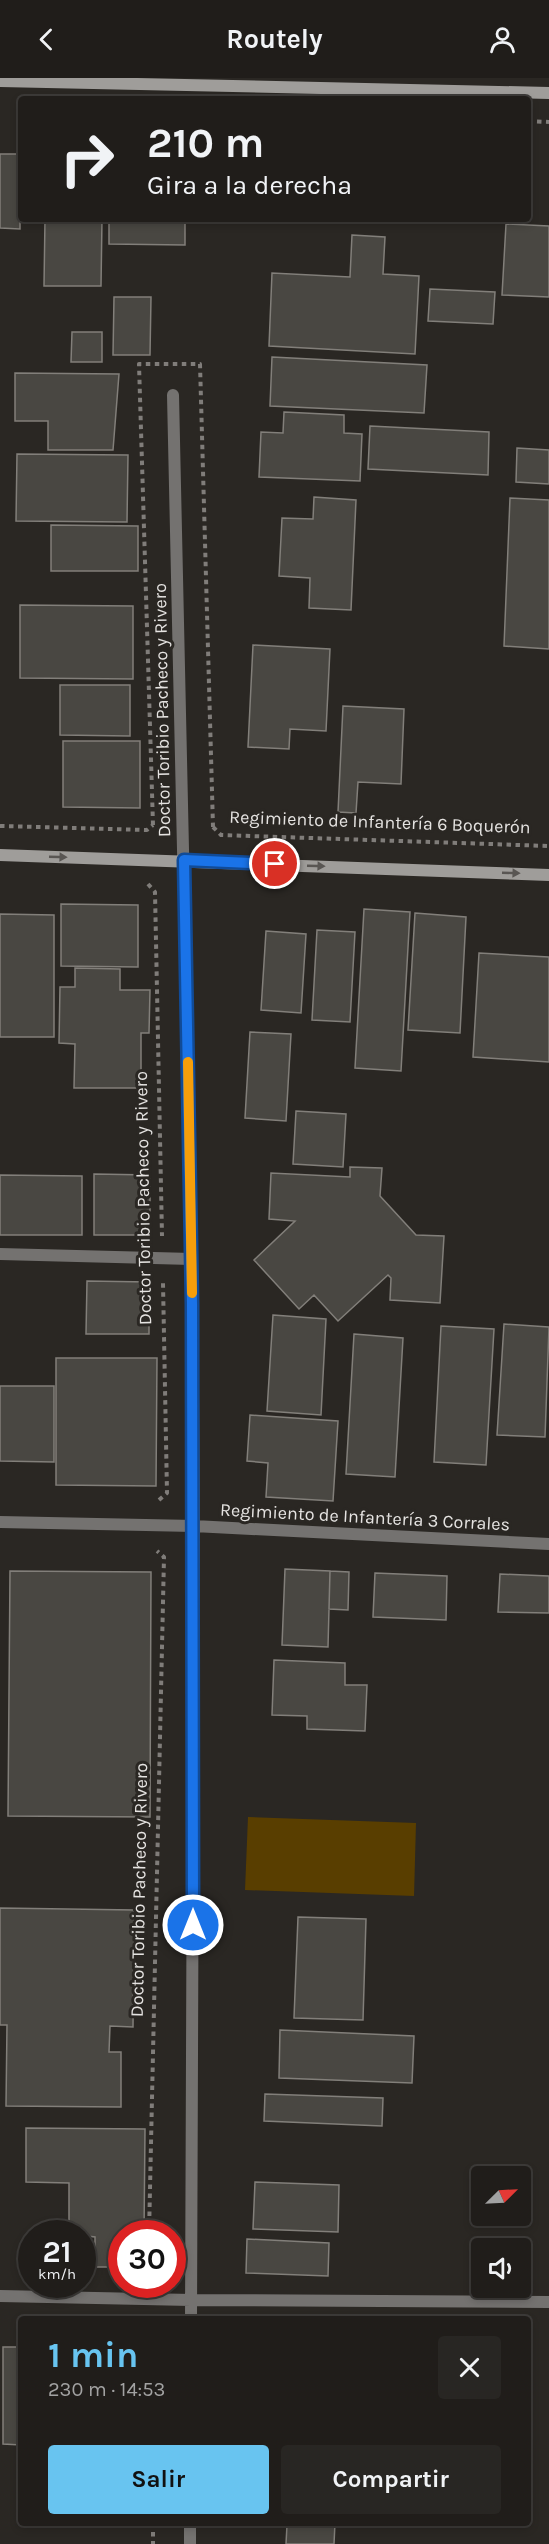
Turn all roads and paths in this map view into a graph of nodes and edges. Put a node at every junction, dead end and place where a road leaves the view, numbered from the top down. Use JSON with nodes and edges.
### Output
{"nodes":[{"id":1,"x":0,"y":81,"type":"edge"},
{"id":2,"x":164,"y":81,"type":"edge"},
{"id":3,"x":549,"y":93,"type":"edge"},
{"id":4,"x":531,"y":121,"type":"edge"},
{"id":5,"x":549,"y":122,"type":"edge"},
{"id":6,"x":173,"y":395,"type":"dead end"},
{"id":7,"x":153,"y":825,"type":"dead end"},
{"id":8,"x":0,"y":826,"type":"edge"},
{"id":9,"x":207,"y":826,"type":"dead end"},
{"id":10,"x":549,"y":846,"type":"edge"},
{"id":11,"x":0,"y":855,"type":"edge"},
{"id":12,"x":184,"y":860,"type":"junction"},
{"id":13,"x":549,"y":875,"type":"edge"},
{"id":14,"x":155,"y":892,"type":"dead end"},
{"id":15,"x":0,"y":1254,"type":"edge"},
{"id":16,"x":162,"y":1258,"type":"junction"},
{"id":17,"x":192,"y":1259,"type":"junction"},
{"id":18,"x":159,"y":1500,"type":"dead end"},
{"id":19,"x":0,"y":1522,"type":"edge"},
{"id":20,"x":194,"y":1527,"type":"junction"},
{"id":21,"x":549,"y":1544,"type":"edge"},
{"id":22,"x":158,"y":1551,"type":"dead end"},
{"id":23,"x":149,"y":2220,"type":"edge"},
{"id":24,"x":0,"y":2296,"type":"edge"},
{"id":25,"x":191,"y":2300,"type":"junction"},
{"id":26,"x":549,"y":2302,"type":"edge"},
{"id":27,"x":191,"y":2316,"type":"edge"},
{"id":28,"x":153,"y":2526,"type":"edge"},
{"id":29,"x":190,"y":2526,"type":"edge"},
{"id":30,"x":153,"y":2544,"type":"edge"},
{"id":31,"x":190,"y":2544,"type":"edge"}],
"edges":[{"from":1,"to":2,"type":"street"},
{"from":2,"to":3,"type":"street"},
{"from":4,"to":5,"type":"path"},
{"from":6,"to":12,"type":"street","name":"Doctor Toribio Pacheco y Rivero"},
{"from":7,"to":8,"type":"path"},
{"from":9,"to":10,"type":"path","name":"Regimiento de Infantería 6 Boquerón"},
{"from":11,"to":12,"type":"street","one_way":true},
{"from":12,"to":13,"type":"street","one_way":true},
{"from":12,"to":17,"type":"street","name":"Doctor Toribio Pacheco y Rivero"},
{"from":14,"to":16,"type":"path","name":"Doctor Toribio Pacheco y Rivero"},
{"from":15,"to":16,"type":"street"},
{"from":16,"to":17,"type":"street"},
{"from":16,"to":18,"type":"path","name":"Doctor Toribio Pacheco y Rivero"},
{"from":17,"to":20,"type":"street","name":"Doctor Toribio Pacheco y Rivero"},
{"from":19,"to":20,"type":"street","name":"Regimiento de Infantería 3 Corrales"},
{"from":20,"to":21,"type":"street","name":"Regimiento de Infantería 3 Corrales"},
{"from":20,"to":25,"type":"street","name":"Doctor Toribio Pacheco y Rivero"},
{"from":22,"to":23,"type":"path","name":"Doctor Toribio Pacheco y Rivero"},
{"from":24,"to":25,"type":"street"},
{"from":25,"to":26,"type":"street"},
{"from":25,"to":27,"type":"street","name":"Doctor Toribio Pacheco y Rivero"},
{"from":28,"to":30,"type":"path"},
{"from":29,"to":31,"type":"street"}]}
